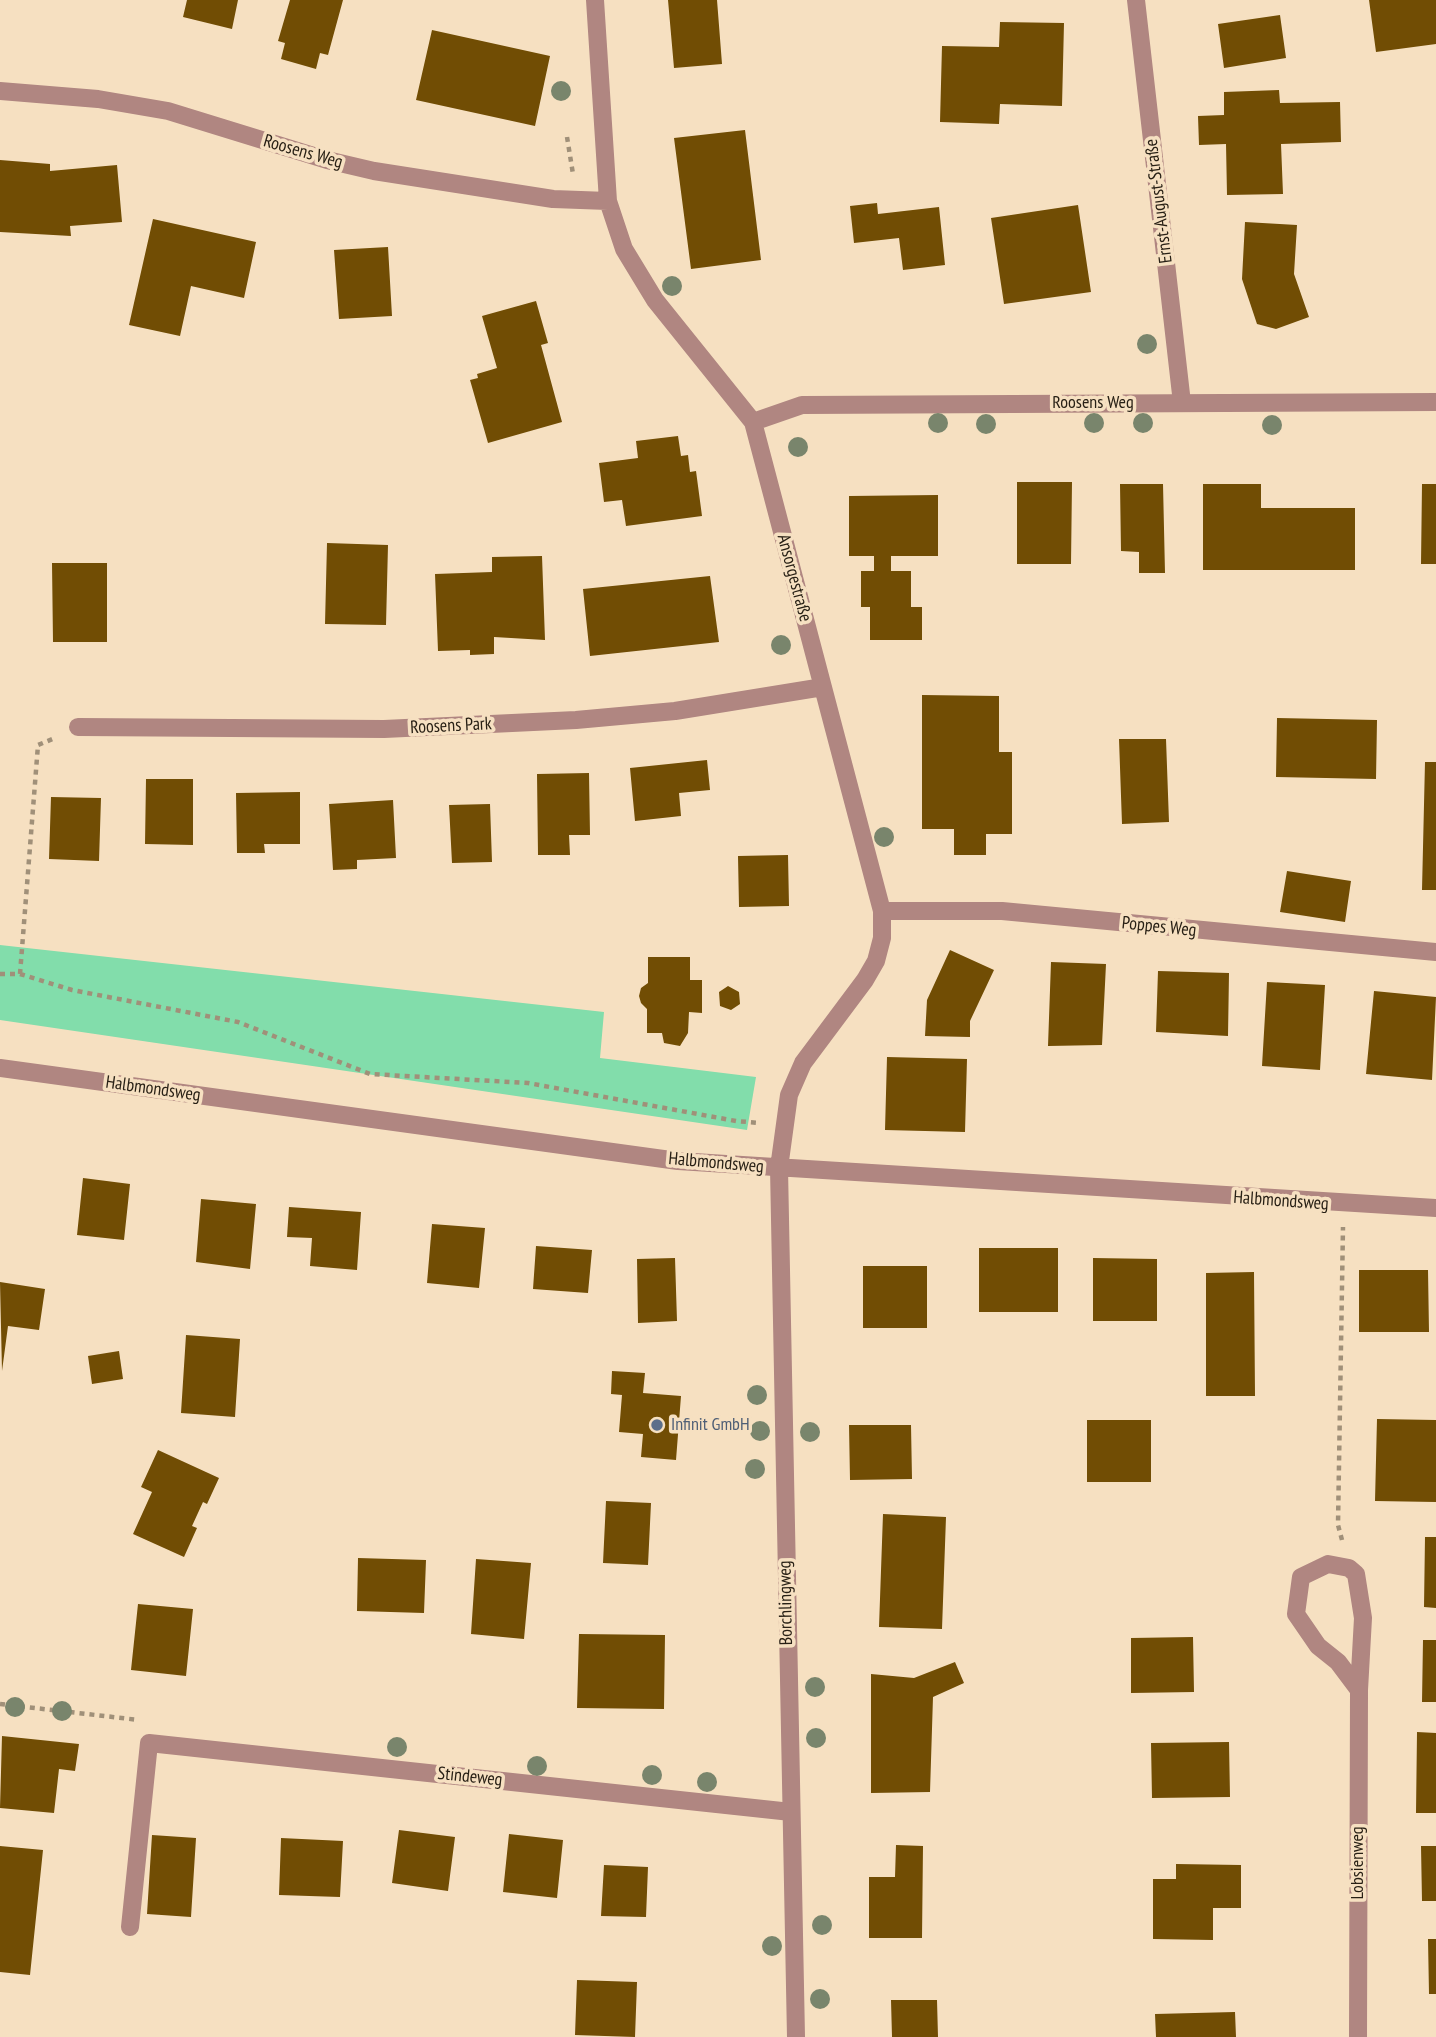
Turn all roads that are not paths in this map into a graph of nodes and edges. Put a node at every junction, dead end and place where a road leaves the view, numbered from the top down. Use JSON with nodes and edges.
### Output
{"nodes":[{"id":1,"x":595,"y":0,"type":"edge"},
{"id":2,"x":1136,"y":0,"type":"edge"},
{"id":3,"x":0,"y":91,"type":"edge"},
{"id":4,"x":608,"y":201,"type":"junction"},
{"id":5,"x":1436,"y":402,"type":"edge"},
{"id":6,"x":1182,"y":403,"type":"junction"},
{"id":7,"x":753,"y":422,"type":"junction"},
{"id":8,"x":823,"y":687,"type":"junction"},
{"id":9,"x":78,"y":727,"type":"road end"},
{"id":10,"x":882,"y":911,"type":"junction"},
{"id":11,"x":1436,"y":952,"type":"edge"},
{"id":12,"x":0,"y":1068,"type":"edge"},
{"id":13,"x":779,"y":1168,"type":"junction"},
{"id":14,"x":1436,"y":1208,"type":"edge"},
{"id":15,"x":1359,"y":1690,"type":"junction"},
{"id":16,"x":791,"y":1812,"type":"junction"},
{"id":17,"x":130,"y":1927,"type":"dead end"},
{"id":18,"x":796,"y":2037,"type":"edge"},
{"id":19,"x":1357,"y":2037,"type":"edge"}],
"edges":[{"from":1,"to":4,"type":"street","name":"Ansorgestraße"},
{"from":2,"to":6,"type":"street","name":"Ernst-August-Straße"},
{"from":3,"to":4,"type":"street","name":"Roosens Weg"},
{"from":4,"to":7,"type":"street","name":"Ansorgestraße"},
{"from":5,"to":6,"type":"street","name":"Roosens Weg"},
{"from":6,"to":7,"type":"street","name":"Roosens Weg"},
{"from":7,"to":8,"type":"street","name":"Ansorgestraße"},
{"from":8,"to":9,"type":"street","name":"Roosens Park"},
{"from":8,"to":10,"type":"street","name":"Ansorgestraße"},
{"from":10,"to":11,"type":"street","name":"Poppes Weg"},
{"from":10,"to":13,"type":"street","name":"Ansorgestraße"},
{"from":12,"to":13,"type":"street","name":"Halbmondsweg"},
{"from":13,"to":14,"type":"street","name":"Halbmondsweg"},
{"from":13,"to":16,"type":"street","name":"Borchlingweg"},
{"from":15,"to":15,"type":"street","name":"Lobsienweg"},
{"from":15,"to":19,"type":"street","name":"Lobsienweg"},
{"from":16,"to":17,"type":"street","name":"Stindeweg"},
{"from":16,"to":18,"type":"street","name":"Borchlingweg"}]}
